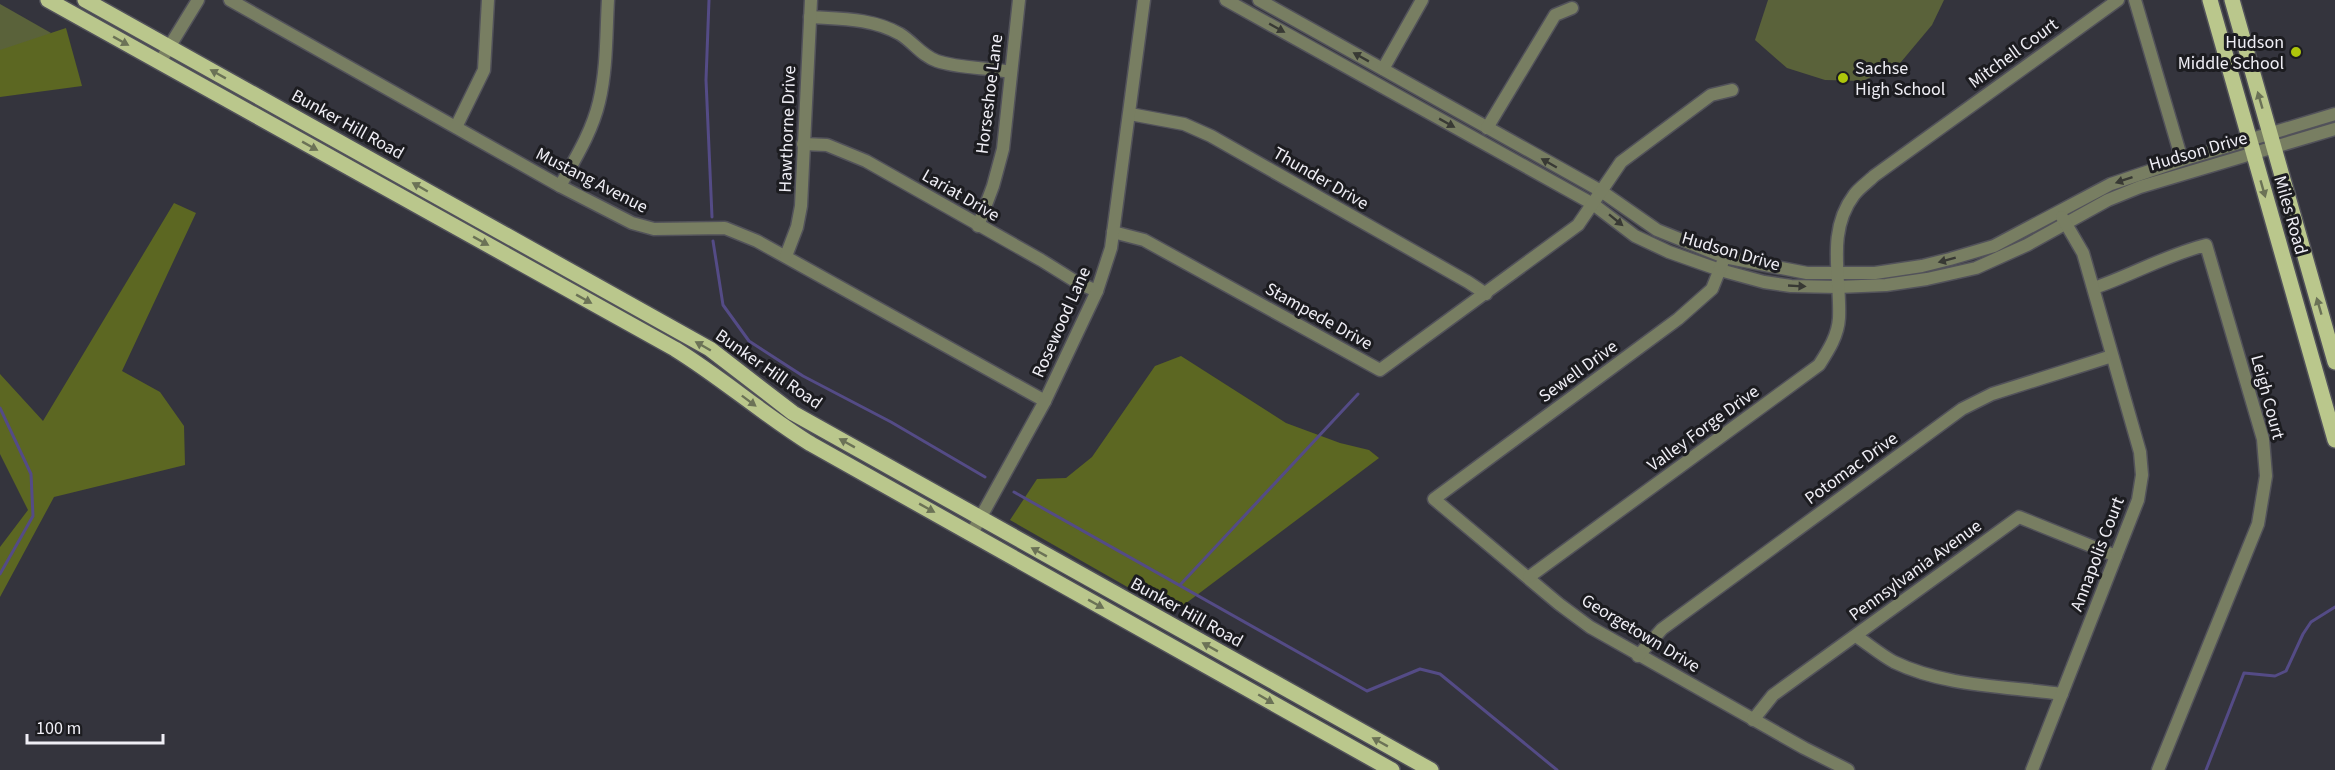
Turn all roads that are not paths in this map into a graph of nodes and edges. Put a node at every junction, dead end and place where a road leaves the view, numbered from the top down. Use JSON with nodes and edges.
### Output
{"nodes":[{"id":1,"x":48,"y":0,"type":"edge"},
{"id":2,"x":85,"y":0,"type":"edge"},
{"id":3,"x":198,"y":0,"type":"edge"},
{"id":4,"x":230,"y":0,"type":"edge"},
{"id":5,"x":488,"y":0,"type":"edge"},
{"id":6,"x":608,"y":0,"type":"edge"},
{"id":7,"x":811,"y":0,"type":"edge"},
{"id":8,"x":1019,"y":0,"type":"edge"},
{"id":9,"x":1144,"y":0,"type":"edge"},
{"id":10,"x":1226,"y":0,"type":"edge"},
{"id":11,"x":1259,"y":0,"type":"edge"},
{"id":12,"x":1422,"y":0,"type":"edge"},
{"id":13,"x":2118,"y":0,"type":"edge"},
{"id":14,"x":2135,"y":0,"type":"edge"},
{"id":15,"x":2210,"y":0,"type":"edge"},
{"id":16,"x":2232,"y":0,"type":"edge"},
{"id":17,"x":1572,"y":8,"type":"dead end"},
{"id":18,"x":810,"y":17,"type":"junction"},
{"id":19,"x":170,"y":48,"type":"junction"},
{"id":20,"x":160,"y":62,"type":"junction"},
{"id":21,"x":1383,"y":69,"type":"junction"},
{"id":22,"x":1010,"y":72,"type":"junction"},
{"id":23,"x":1732,"y":90,"type":"dead end"},
{"id":24,"x":1130,"y":114,"type":"junction"},
{"id":25,"x":2335,"y":114,"type":"edge"},
{"id":26,"x":456,"y":127,"type":"junction"},
{"id":27,"x":1487,"y":128,"type":"junction"},
{"id":28,"x":2335,"y":129,"type":"edge"},
{"id":29,"x":2271,"y":141,"type":"junction"},
{"id":30,"x":803,"y":144,"type":"junction"},
{"id":31,"x":2251,"y":148,"type":"junction"},
{"id":32,"x":2182,"y":160,"type":"junction"},
{"id":33,"x":560,"y":186,"type":"junction"},
{"id":34,"x":1601,"y":191,"type":"junction"},
{"id":35,"x":1593,"y":204,"type":"junction"},
{"id":36,"x":2058,"y":212,"type":"junction"},
{"id":37,"x":2066,"y":224,"type":"junction"},
{"id":38,"x":978,"y":226,"type":"junction"},
{"id":39,"x":1113,"y":232,"type":"junction"},
{"id":40,"x":786,"y":256,"type":"junction"},
{"id":41,"x":1724,"y":257,"type":"junction"},
{"id":42,"x":1720,"y":270,"type":"junction"},
{"id":43,"x":1837,"y":274,"type":"junction"},
{"id":44,"x":1838,"y":287,"type":"junction"},
{"id":45,"x":2094,"y":288,"type":"junction"},
{"id":46,"x":1097,"y":291,"type":"junction"},
{"id":47,"x":1486,"y":294,"type":"junction"},
{"id":48,"x":2112,"y":356,"type":"junction"},
{"id":49,"x":2335,"y":362,"type":"edge"},
{"id":50,"x":1045,"y":401,"type":"junction"},
{"id":51,"x":2335,"y":440,"type":"edge"},
{"id":52,"x":1434,"y":499,"type":"joint"},
{"id":53,"x":981,"y":519,"type":"junction"},
{"id":54,"x":972,"y":533,"type":"junction"},
{"id":55,"x":2115,"y":556,"type":"junction"},
{"id":56,"x":1529,"y":577,"type":"junction"},
{"id":57,"x":1856,"y":636,"type":"junction"},
{"id":58,"x":1638,"y":656,"type":"junction"},
{"id":59,"x":2062,"y":694,"type":"junction"},
{"id":60,"x":1754,"y":720,"type":"junction"},
{"id":61,"x":1392,"y":770,"type":"edge"},
{"id":62,"x":1431,"y":770,"type":"edge"},
{"id":63,"x":1848,"y":770,"type":"edge"},
{"id":64,"x":2032,"y":770,"type":"edge"},
{"id":65,"x":2158,"y":770,"type":"edge"}],
"edges":[{"from":1,"to":20,"type":"main road","name":"Bunker Hill Road","one_way":true},
{"from":2,"to":19,"type":"main road","name":"Bunker Hill Road"},
{"from":3,"to":19,"type":"street"},
{"from":4,"to":26,"type":"street","name":"Mustang Avenue"},
{"from":5,"to":26,"type":"street"},
{"from":6,"to":33,"type":"street"},
{"from":7,"to":18,"type":"street","name":"Hawthorne Drive"},
{"from":8,"to":22,"type":"street","name":"Horseshoe Lane"},
{"from":9,"to":24,"type":"street","name":"Rosewood Lane"},
{"from":10,"to":35,"type":"street","name":"Hudson Drive","one_way":true},
{"from":21,"to":11,"type":"street","name":"Hudson Drive","one_way":true},
{"from":12,"to":21,"type":"street"},
{"from":13,"to":43,"type":"street","name":"Mitchell Court"},
{"from":14,"to":32,"type":"street"},
{"from":15,"to":31,"type":"main road","name":"Miles Road"},
{"from":29,"to":16,"type":"main road","name":"Miles Road","one_way":true},
{"from":17,"to":27,"type":"street"},
{"from":18,"to":22,"type":"street"},
{"from":18,"to":30,"type":"street","name":"Hawthorne Drive"},
{"from":19,"to":20,"type":"street"},
{"from":53,"to":19,"type":"main road","name":"Bunker Hill Road","one_way":true},
{"from":20,"to":54,"type":"main road","name":"Bunker Hill Road","one_way":true},
{"from":21,"to":27,"type":"street","name":"Hudson Drive"},
{"from":22,"to":38,"type":"street","name":"Horseshoe Lane"},
{"from":23,"to":34,"type":"street","name":"Stampede Drive"},
{"from":24,"to":39,"type":"street","name":"Rosewood Lane"},
{"from":24,"to":47,"type":"street","name":"Thunder Drive"},
{"from":25,"to":29,"type":"street","name":"Hudson Drive"},
{"from":26,"to":33,"type":"street","name":"Mustang Avenue"},
{"from":34,"to":27,"type":"street","name":"Hudson Drive","one_way":true},
{"from":28,"to":29,"type":"street","name":"Hudson Drive"},
{"from":29,"to":31,"type":"street","name":"Hudson Drive"},
{"from":49,"to":29,"type":"main road","name":"Miles Road","one_way":true},
{"from":30,"to":38,"type":"street","name":"Lariat Drive"},
{"from":30,"to":40,"type":"street","name":"Hawthorne Drive"},
{"from":31,"to":32,"type":"street","name":"Hudson Drive"},
{"from":31,"to":37,"type":"street","name":"Hudson Drive"},
{"from":31,"to":51,"type":"main road","name":"Miles Road","one_way":true},
{"from":32,"to":36,"type":"street","name":"Hudson Drive","one_way":true},
{"from":33,"to":40,"type":"street","name":"Mustang Avenue"},
{"from":34,"to":35,"type":"street","name":"Stampede Drive"},
{"from":34,"to":41,"type":"street","name":"Hudson Drive"},
{"from":35,"to":42,"type":"street","name":"Hudson Drive","one_way":true},
{"from":35,"to":47,"type":"street","name":"Stampede Drive"},
{"from":36,"to":37,"type":"street","name":"Annapolis Court"},
{"from":36,"to":43,"type":"street","name":"Hudson Drive","one_way":true},
{"from":37,"to":44,"type":"street","name":"Hudson Drive"},
{"from":37,"to":45,"type":"street","name":"Annapolis Court"},
{"from":38,"to":46,"type":"street","name":"Lariat Drive"},
{"from":39,"to":46,"type":"street","name":"Rosewood Lane"},
{"from":39,"to":47,"type":"street","name":"Stampede Drive"},
{"from":40,"to":50,"type":"street","name":"Mustang Avenue"},
{"from":41,"to":42,"type":"street","name":"Sewell Drive"},
{"from":41,"to":43,"type":"street","name":"Hudson Drive"},
{"from":42,"to":44,"type":"street","name":"Hudson Drive","one_way":true},
{"from":42,"to":52,"type":"street","name":"Sewell Drive"},
{"from":43,"to":44,"type":"street","name":"Valley Forge Drive"},
{"from":44,"to":56,"type":"street","name":"Valley Forge Drive"},
{"from":45,"to":48,"type":"street","name":"Annapolis Court"},
{"from":45,"to":65,"type":"street","name":"Leigh Court"},
{"from":46,"to":50,"type":"street","name":"Rosewood Lane"},
{"from":48,"to":55,"type":"street","name":"Annapolis Court"},
{"from":48,"to":58,"type":"street","name":"Potomac Drive"},
{"from":50,"to":53,"type":"street","name":"Rosewood Lane"},
{"from":52,"to":56,"type":"street","name":"Georgetown Drive"},
{"from":53,"to":54,"type":"street","name":"Rosewood Lane"},
{"from":62,"to":53,"type":"main road","name":"Bunker Hill Road","one_way":true},
{"from":54,"to":61,"type":"main road","name":"Bunker Hill Road","one_way":true},
{"from":55,"to":57,"type":"street","name":"Pennsylvania Avenue"},
{"from":55,"to":59,"type":"street","name":"Annapolis Court"},
{"from":56,"to":58,"type":"street","name":"Georgetown Drive"},
{"from":57,"to":59,"type":"street"},
{"from":57,"to":60,"type":"street","name":"Pennsylvania Avenue"},
{"from":58,"to":60,"type":"street","name":"Georgetown Drive"},
{"from":59,"to":64,"type":"street","name":"Annapolis Court"},
{"from":60,"to":63,"type":"street","name":"Georgetown Drive"}]}
